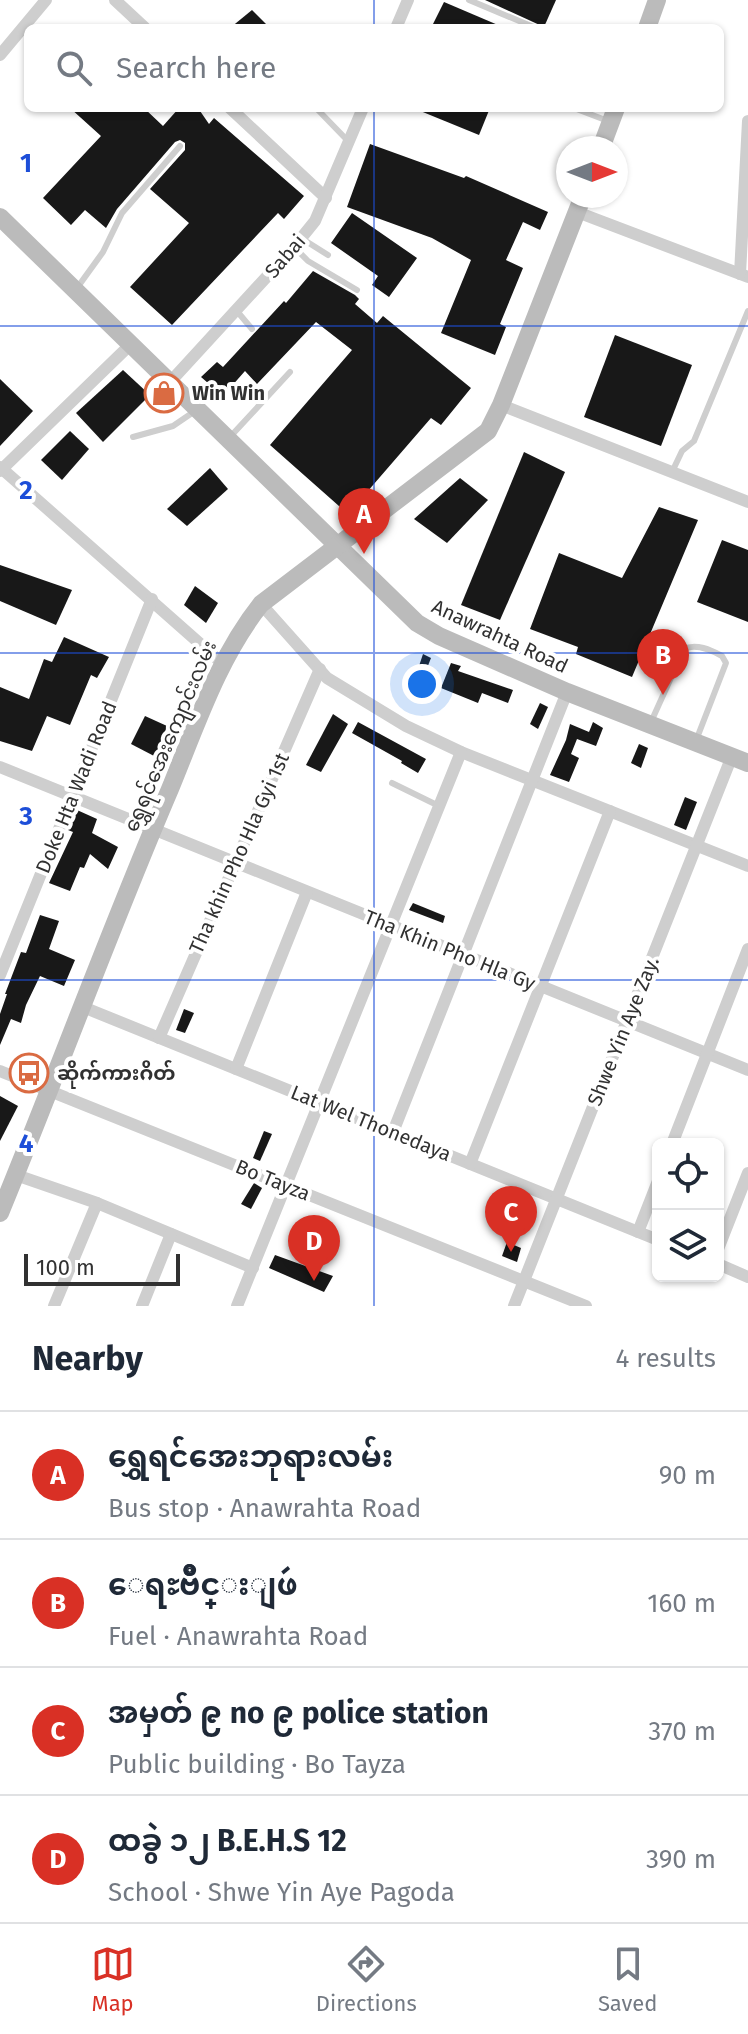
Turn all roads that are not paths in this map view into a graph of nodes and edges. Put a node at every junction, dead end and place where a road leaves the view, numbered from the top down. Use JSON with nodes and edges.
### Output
{"nodes":[{"id":1,"x":46,"y":0,"type":"edge"},
{"id":2,"x":115,"y":0,"type":"edge"},
{"id":3,"x":408,"y":0,"type":"edge"},
{"id":4,"x":469,"y":0,"type":"edge"},
{"id":5,"x":657,"y":0,"type":"edge"},
{"id":6,"x":26,"y":24,"type":"edge"},
{"id":7,"x":141,"y":24,"type":"edge"},
{"id":8,"x":398,"y":24,"type":"edge"},
{"id":9,"x":526,"y":24,"type":"edge"},
{"id":10,"x":648,"y":24,"type":"edge"},
{"id":11,"x":24,"y":26,"type":"edge"},
{"id":12,"x":0,"y":55,"type":"edge"},
{"id":13,"x":234,"y":112,"type":"edge"},
{"id":14,"x":320,"y":112,"type":"edge"},
{"id":15,"x":361,"y":112,"type":"edge"},
{"id":16,"x":614,"y":115,"type":"edge"},
{"id":17,"x":748,"y":121,"type":"edge"},
{"id":18,"x":606,"y":136,"type":"edge"},
{"id":19,"x":349,"y":142,"type":"junction"},
{"id":20,"x":180,"y":146,"type":"dead end"},
{"id":21,"x":746,"y":179,"type":"edge"},
{"id":22,"x":326,"y":198,"type":"junction"},
{"id":23,"x":578,"y":208,"type":"edge"},
{"id":24,"x":589,"y":208,"type":"edge"},
{"id":25,"x":3,"y":225,"type":"edge"},
{"id":26,"x":298,"y":243,"type":"junction"},
{"id":27,"x":328,"y":255,"type":"dead end"},
{"id":28,"x":744,"y":275,"type":"edge"},
{"id":29,"x":75,"y":290,"type":"junction"},
{"id":30,"x":357,"y":290,"type":"dead end"},
{"id":31,"x":236,"y":310,"type":"junction"},
{"id":32,"x":748,"y":311,"type":"edge"},
{"id":33,"x":252,"y":329,"type":"dead end"},
{"id":34,"x":130,"y":345,"type":"junction"},
{"id":35,"x":290,"y":372,"type":"dead end"},
{"id":36,"x":171,"y":381,"type":"junction"},
{"id":37,"x":501,"y":405,"type":"junction"},
{"id":38,"x":198,"y":409,"type":"junction"},
{"id":39,"x":133,"y":437,"type":"dead end"},
{"id":40,"x":229,"y":439,"type":"junction"},
{"id":41,"x":1,"y":468,"type":"edge"},
{"id":42,"x":672,"y":472,"type":"junction"},
{"id":43,"x":748,"y":502,"type":"edge"},
{"id":44,"x":338,"y":546,"type":"junction"},
{"id":45,"x":152,"y":599,"type":"junction"},
{"id":46,"x":261,"y":604,"type":"junction"},
{"id":47,"x":223,"y":664,"type":"junction"},
{"id":48,"x":320,"y":669,"type":"junction"},
{"id":49,"x":567,"y":692,"type":"junction"},
{"id":50,"x":649,"y":725,"type":"junction"},
{"id":51,"x":696,"y":742,"type":"junction"},
{"id":52,"x":461,"y":752,"type":"junction"},
{"id":53,"x":740,"y":760,"type":"edge"},
{"id":54,"x":0,"y":767,"type":"edge"},
{"id":55,"x":533,"y":781,"type":"junction"},
{"id":56,"x":392,"y":783,"type":"dead end"},
{"id":57,"x":73,"y":795,"type":"junction"},
{"id":58,"x":439,"y":807,"type":"junction"},
{"id":59,"x":610,"y":811,"type":"junction"},
{"id":60,"x":152,"y":831,"type":"junction"},
{"id":61,"x":697,"y":846,"type":"junction"},
{"id":62,"x":234,"y":863,"type":"junction"},
{"id":63,"x":748,"y":866,"type":"edge"},
{"id":64,"x":307,"y":892,"type":"junction"},
{"id":65,"x":391,"y":926,"type":"junction"},
{"id":66,"x":748,"y":949,"type":"edge"},
{"id":67,"x":464,"y":956,"type":"junction"},
{"id":68,"x":0,"y":975,"type":"edge"},
{"id":69,"x":540,"y":987,"type":"junction"},
{"id":70,"x":83,"y":1007,"type":"junction"},
{"id":71,"x":627,"y":1022,"type":"junction"},
{"id":72,"x":159,"y":1038,"type":"junction"},
{"id":73,"x":707,"y":1054,"type":"junction"},
{"id":74,"x":236,"y":1069,"type":"junction"},
{"id":75,"x":748,"y":1070,"type":"edge"},
{"id":76,"x":0,"y":1071,"type":"edge"},
{"id":77,"x":48,"y":1090,"type":"junction"},
{"id":78,"x":320,"y":1103,"type":"junction"},
{"id":79,"x":393,"y":1132,"type":"junction"},
{"id":80,"x":674,"y":1138,"type":"edge"},
{"id":81,"x":470,"y":1164,"type":"junction"},
{"id":82,"x":748,"y":1173,"type":"edge"},
{"id":83,"x":16,"y":1175,"type":"junction"},
{"id":84,"x":286,"y":1186,"type":"junction"},
{"id":85,"x":652,"y":1196,"type":"edge"},
{"id":86,"x":557,"y":1199,"type":"junction"},
{"id":87,"x":97,"y":1203,"type":"junction"},
{"id":88,"x":0,"y":1213,"type":"edge"},
{"id":89,"x":638,"y":1232,"type":"junction"},
{"id":90,"x":171,"y":1234,"type":"junction"},
{"id":91,"x":724,"y":1234,"type":"edge"},
{"id":92,"x":652,"y":1238,"type":"edge"},
{"id":93,"x":724,"y":1267,"type":"edge"},
{"id":94,"x":253,"y":1268,"type":"junction"},
{"id":95,"x":748,"y":1277,"type":"edge"},
{"id":96,"x":524,"y":1281,"type":"junction"},
{"id":97,"x":54,"y":1306,"type":"edge"},
{"id":98,"x":142,"y":1306,"type":"edge"},
{"id":99,"x":237,"y":1306,"type":"edge"},
{"id":100,"x":514,"y":1306,"type":"edge"},
{"id":101,"x":586,"y":1306,"type":"edge"}],
"edges":[{"from":1,"to":6,"type":"street"},
{"from":2,"to":7,"type":"street"},
{"from":3,"to":8,"type":"street"},
{"from":4,"to":9,"type":"lane"},
{"from":5,"to":10,"type":"street"},
{"from":11,"to":12,"type":"street"},
{"from":13,"to":22,"type":"street"},
{"from":14,"to":19,"type":"lane"},
{"from":15,"to":19,"type":"street","name":"Sabai"},
{"from":16,"to":18,"type":"street"},
{"from":17,"to":21,"type":"street"},
{"from":19,"to":22,"type":"street","name":"Sabai"},
{"from":20,"to":29,"type":"lane"},
{"from":21,"to":28,"type":"street"},
{"from":22,"to":26,"type":"street","name":"Sabai"},
{"from":23,"to":37,"type":"street","name":"ရွှေရင်အေးကျောင်းလမ်း"},
{"from":24,"to":28,"type":"street"},
{"from":25,"to":29,"type":"street","name":"Anawrahta Road"},
{"from":26,"to":27,"type":"lane"},
{"from":26,"to":30,"type":"lane"},
{"from":26,"to":31,"type":"street","name":"Sabai"},
{"from":29,"to":34,"type":"street","name":"Anawrahta Road"},
{"from":31,"to":33,"type":"lane"},
{"from":31,"to":36,"type":"street","name":"Sabai"},
{"from":32,"to":42,"type":"lane"},
{"from":34,"to":36,"type":"street","name":"Anawrahta Road"},
{"from":34,"to":41,"type":"street"},
{"from":35,"to":40,"type":"lane"},
{"from":36,"to":38,"type":"street","name":"Anawrahta Road"},
{"from":37,"to":42,"type":"street"},
{"from":37,"to":44,"type":"street","name":"ရွှေရင်အေးကျောင်းလမ်း"},
{"from":38,"to":39,"type":"lane"},
{"from":38,"to":40,"type":"street","name":"Anawrahta Road"},
{"from":40,"to":44,"type":"street","name":"Anawrahta Road"},
{"from":41,"to":45,"type":"street"},
{"from":42,"to":43,"type":"street"},
{"from":44,"to":46,"type":"street","name":"ရွှေရင်အေးကျောင်းလမ်း"},
{"from":44,"to":49,"type":"street","name":"Anawrahta Road"},
{"from":45,"to":47,"type":"street"},
{"from":45,"to":57,"type":"street","name":"Doke Hta Wadi Road"},
{"from":46,"to":47,"type":"street","name":"ရွှေရင်အေးကျောင်းလမ်း"},
{"from":46,"to":48,"type":"street"},
{"from":47,"to":60,"type":"street","name":"ရွှေရင်အေးကျောင်းလမ်း"},
{"from":48,"to":52,"type":"street"},
{"from":48,"to":62,"type":"street","name":"Tha khin Pho Hla Gyi 1st"},
{"from":49,"to":50,"type":"street","name":"Anawrahta Road"},
{"from":49,"to":55,"type":"street"},
{"from":50,"to":51,"type":"street","name":"Anawrahta Road"},
{"from":50,"to":51,"type":"lane"},
{"from":51,"to":53,"type":"street","name":"Anawrahta Road"},
{"from":52,"to":55,"type":"street"},
{"from":52,"to":58,"type":"street"},
{"from":53,"to":61,"type":"street","name":"Shwe Yin Aye Zay."},
{"from":54,"to":57,"type":"street","name":"Tha Khin Pho Hla Gy"},
{"from":55,"to":59,"type":"street"},
{"from":55,"to":67,"type":"street"},
{"from":56,"to":58,"type":"lane"},
{"from":57,"to":60,"type":"street","name":"Tha Khin Pho Hla Gy"},
{"from":57,"to":68,"type":"street","name":"Doke Hta Wadi Road"},
{"from":58,"to":65,"type":"street"},
{"from":59,"to":61,"type":"street"},
{"from":59,"to":69,"type":"street"},
{"from":60,"to":62,"type":"street","name":"Tha Khin Pho Hla Gy"},
{"from":60,"to":70,"type":"street","name":"ရွှေရင်အေးကျောင်းလမ်း"},
{"from":61,"to":63,"type":"street"},
{"from":61,"to":71,"type":"street","name":"Shwe Yin Aye Zay."},
{"from":62,"to":64,"type":"street","name":"Tha Khin Pho Hla Gy"},
{"from":62,"to":72,"type":"street","name":"Tha khin Pho Hla Gyi 1st"},
{"from":64,"to":65,"type":"street","name":"Tha Khin Pho Hla Gy"},
{"from":64,"to":74,"type":"street"},
{"from":65,"to":67,"type":"street","name":"Tha Khin Pho Hla Gy"},
{"from":65,"to":78,"type":"street"},
{"from":66,"to":73,"type":"street"},
{"from":67,"to":69,"type":"street","name":"Tha Khin Pho Hla Gy"},
{"from":67,"to":79,"type":"street"},
{"from":69,"to":71,"type":"street","name":"Tha Khin Pho Hla Gy"},
{"from":69,"to":81,"type":"street"},
{"from":70,"to":72,"type":"street","name":"Lat Wel Thonedaya"},
{"from":70,"to":77,"type":"street","name":"ရွှေရင်အေးကျောင်းလမ်း"},
{"from":71,"to":73,"type":"street","name":"Tha Khin Pho Hla Gy"},
{"from":71,"to":86,"type":"street","name":"Shwe Yin Aye Zay."},
{"from":72,"to":74,"type":"street","name":"Lat Wel Thonedaya"},
{"from":73,"to":75,"type":"street","name":"Tha Khin Pho Hla Gy"},
{"from":73,"to":80,"type":"street"},
{"from":74,"to":78,"type":"street","name":"Lat Wel Thonedaya"},
{"from":76,"to":77,"type":"street","name":"Bo Tayza"},
{"from":77,"to":83,"type":"street","name":"ရွှေရင်အေးကျောင်းလမ်း"},
{"from":77,"to":84,"type":"street","name":"Bo Tayza"},
{"from":78,"to":79,"type":"street","name":"Lat Wel Thonedaya"},
{"from":78,"to":84,"type":"street"},
{"from":79,"to":81,"type":"street","name":"Lat Wel Thonedaya"},
{"from":81,"to":86,"type":"street","name":"Lat Wel Thonedaya"},
{"from":82,"to":91,"type":"street"},
{"from":83,"to":87,"type":"street"},
{"from":83,"to":88,"type":"street","name":"ရွှေရင်အေးကျောင်းလမ်း"},
{"from":84,"to":94,"type":"street"},
{"from":84,"to":96,"type":"street","name":"Bo Tayza"},
{"from":85,"to":89,"type":"street"},
{"from":86,"to":89,"type":"street","name":"Lat Wel Thonedaya"},
{"from":86,"to":96,"type":"street","name":"Shwe Yin Aye Zay."},
{"from":87,"to":90,"type":"street"},
{"from":87,"to":97,"type":"street"},
{"from":89,"to":92,"type":"street","name":"Lat Wel Thonedaya"},
{"from":90,"to":94,"type":"street"},
{"from":90,"to":98,"type":"street"},
{"from":93,"to":95,"type":"street"},
{"from":94,"to":99,"type":"street"},
{"from":96,"to":100,"type":"street","name":"Shwe Yin Aye Zay."},
{"from":96,"to":101,"type":"street","name":"Bo Tayza"}]}
